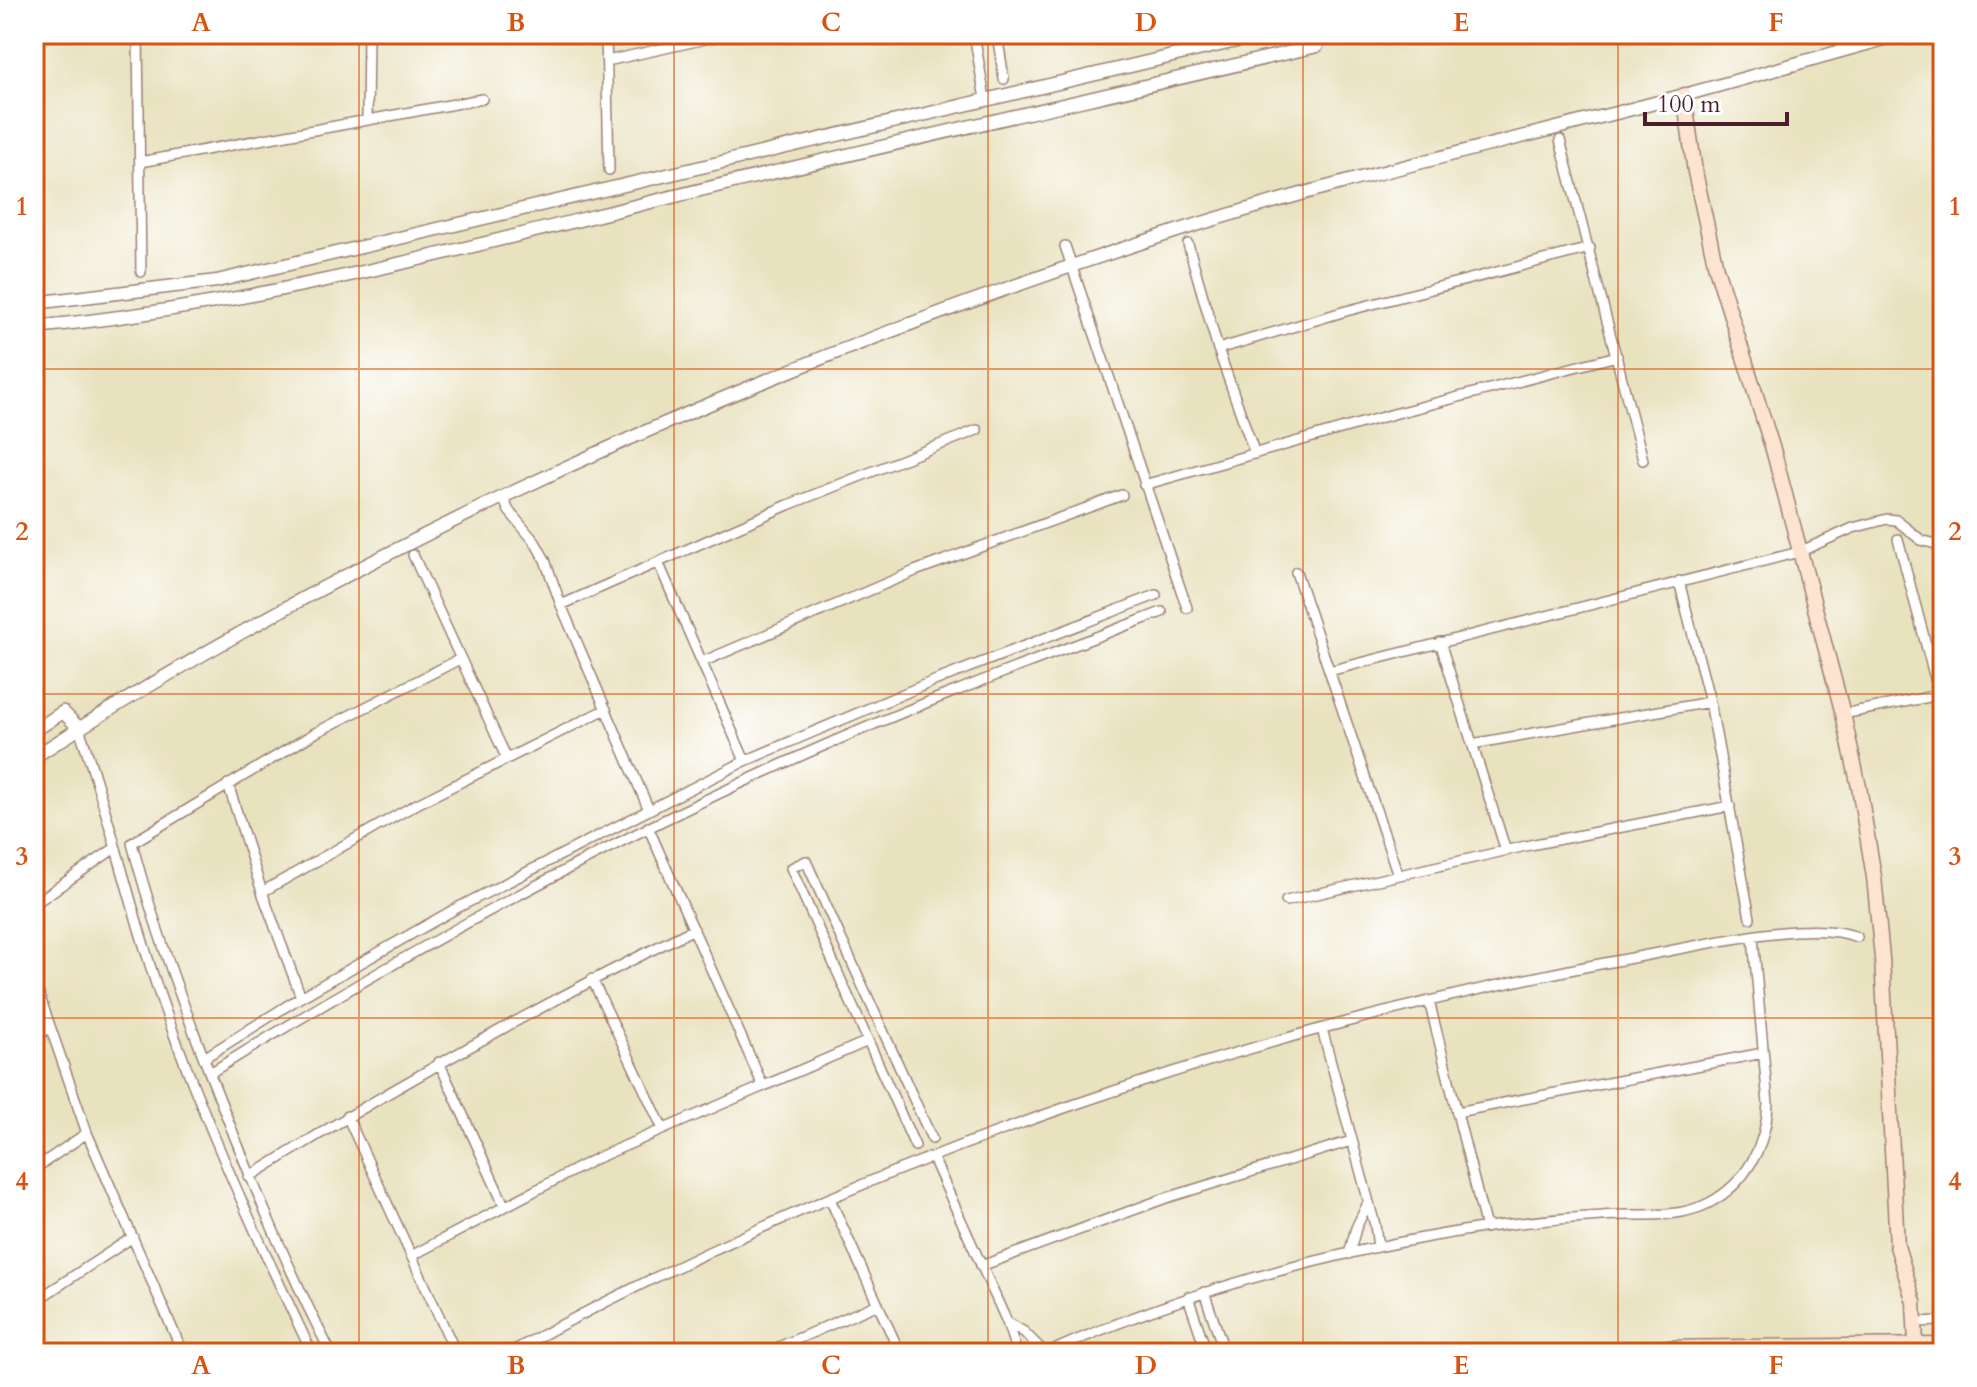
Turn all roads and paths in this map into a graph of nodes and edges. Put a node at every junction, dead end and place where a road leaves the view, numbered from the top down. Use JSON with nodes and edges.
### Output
{"nodes":[{"id":1,"x":138,"y":34,"type":"edge"},
{"id":2,"x":368,"y":34,"type":"edge"},
{"id":3,"x":606,"y":34,"type":"edge"},
{"id":4,"x":728,"y":34,"type":"edge"},
{"id":5,"x":974,"y":34,"type":"edge"},
{"id":6,"x":997,"y":34,"type":"edge"},
{"id":7,"x":1266,"y":34,"type":"edge"},
{"id":8,"x":1318,"y":34,"type":"edge"},
{"id":9,"x":1903,"y":34,"type":"edge"},
{"id":10,"x":607,"y":61,"type":"junction"},
{"id":11,"x":1004,"y":79,"type":"dead end"},
{"id":12,"x":1684,"y":95,"type":"junction"},
{"id":13,"x":482,"y":99,"type":"dead end"},
{"id":14,"x":985,"y":99,"type":"junction"},
{"id":15,"x":367,"y":120,"type":"junction"},
{"id":16,"x":877,"y":124,"type":"junction"},
{"id":17,"x":1560,"y":140,"type":"dead end"},
{"id":18,"x":884,"y":148,"type":"junction"},
{"id":19,"x":140,"y":162,"type":"junction"},
{"id":20,"x":609,"y":170,"type":"dead end"},
{"id":21,"x":1188,"y":244,"type":"dead end"},
{"id":22,"x":1065,"y":246,"type":"dead end"},
{"id":23,"x":1590,"y":248,"type":"junction"},
{"id":24,"x":309,"y":259,"type":"junction"},
{"id":25,"x":289,"y":264,"type":"junction"},
{"id":26,"x":1071,"y":266,"type":"junction"},
{"id":27,"x":141,"y":272,"type":"dead end"},
{"id":28,"x":317,"y":282,"type":"junction"},
{"id":29,"x":290,"y":289,"type":"junction"},
{"id":30,"x":34,"y":303,"type":"edge"},
{"id":31,"x":34,"y":327,"type":"edge"},
{"id":32,"x":1218,"y":349,"type":"junction"},
{"id":33,"x":1617,"y":356,"type":"junction"},
{"id":34,"x":977,"y":430,"type":"dead end"},
{"id":35,"x":1255,"y":454,"type":"junction"},
{"id":36,"x":1643,"y":460,"type":"dead end"},
{"id":37,"x":1144,"y":485,"type":"junction"},
{"id":38,"x":1122,"y":495,"type":"dead end"},
{"id":39,"x":503,"y":498,"type":"junction"},
{"id":40,"x":1898,"y":539,"type":"dead end"},
{"id":41,"x":1943,"y":546,"type":"edge"},
{"id":42,"x":1799,"y":552,"type":"junction"},
{"id":43,"x":413,"y":555,"type":"dead end"},
{"id":44,"x":658,"y":562,"type":"junction"},
{"id":45,"x":1296,"y":572,"type":"dead end"},
{"id":46,"x":1679,"y":581,"type":"junction"},
{"id":47,"x":1156,"y":595,"type":"dead end"},
{"id":48,"x":561,"y":605,"type":"junction"},
{"id":49,"x":1187,"y":608,"type":"dead end"},
{"id":50,"x":1162,"y":612,"type":"dead end"},
{"id":51,"x":1107,"y":614,"type":"junction"},
{"id":52,"x":1112,"y":631,"type":"junction"},
{"id":53,"x":1440,"y":642,"type":"junction"},
{"id":54,"x":460,"y":659,"type":"junction"},
{"id":55,"x":702,"y":662,"type":"junction"},
{"id":56,"x":1329,"y":671,"type":"junction"},
{"id":57,"x":1939,"y":695,"type":"junction"},
{"id":58,"x":1710,"y":702,"type":"junction"},
{"id":59,"x":606,"y":709,"type":"junction"},
{"id":60,"x":1943,"y":709,"type":"edge"},
{"id":61,"x":1843,"y":714,"type":"junction"},
{"id":62,"x":79,"y":728,"type":"junction"},
{"id":63,"x":34,"y":731,"type":"edge"},
{"id":64,"x":1472,"y":744,"type":"junction"},
{"id":65,"x":34,"y":757,"type":"edge"},
{"id":66,"x":506,"y":757,"type":"junction"},
{"id":67,"x":745,"y":761,"type":"junction"},
{"id":68,"x":228,"y":784,"type":"junction"},
{"id":69,"x":1730,"y":806,"type":"junction"},
{"id":70,"x":649,"y":810,"type":"junction"},
{"id":71,"x":648,"y":827,"type":"junction"},
{"id":72,"x":115,"y":848,"type":"junction"},
{"id":73,"x":1506,"y":851,"type":"junction"},
{"id":74,"x":1398,"y":875,"type":"junction"},
{"id":75,"x":262,"y":892,"type":"junction"},
{"id":76,"x":1286,"y":901,"type":"dead end"},
{"id":77,"x":34,"y":904,"type":"edge"},
{"id":78,"x":1750,"y":918,"type":"dead end"},
{"id":79,"x":694,"y":929,"type":"junction"},
{"id":80,"x":1753,"y":937,"type":"junction"},
{"id":81,"x":1857,"y":937,"type":"dead end"},
{"id":82,"x":592,"y":979,"type":"junction"},
{"id":83,"x":34,"y":980,"type":"edge"},
{"id":84,"x":301,"y":997,"type":"junction"},
{"id":85,"x":1429,"y":1001,"type":"junction"},
{"id":86,"x":255,"y":1026,"type":"junction"},
{"id":87,"x":50,"y":1027,"type":"junction"},
{"id":88,"x":1322,"y":1029,"type":"junction"},
{"id":89,"x":34,"y":1038,"type":"edge"},
{"id":90,"x":262,"y":1041,"type":"junction"},
{"id":91,"x":868,"y":1041,"type":"junction"},
{"id":92,"x":1763,"y":1053,"type":"junction"},
{"id":93,"x":204,"y":1058,"type":"junction"},
{"id":94,"x":439,"y":1062,"type":"junction"},
{"id":95,"x":210,"y":1073,"type":"junction"},
{"id":96,"x":763,"y":1086,"type":"junction"},
{"id":97,"x":908,"y":1088,"type":"junction"},
{"id":98,"x":892,"y":1096,"type":"junction"},
{"id":99,"x":1457,"y":1112,"type":"junction"},
{"id":100,"x":347,"y":1116,"type":"junction"},
{"id":101,"x":663,"y":1129,"type":"junction"},
{"id":102,"x":87,"y":1133,"type":"junction"},
{"id":103,"x":932,"y":1139,"type":"dead end"},
{"id":104,"x":1351,"y":1141,"type":"junction"},
{"id":105,"x":915,"y":1146,"type":"dead end"},
{"id":106,"x":933,"y":1158,"type":"junction"},
{"id":107,"x":34,"y":1169,"type":"edge"},
{"id":108,"x":249,"y":1177,"type":"junction"},
{"id":109,"x":830,"y":1199,"type":"junction"},
{"id":110,"x":1368,"y":1203,"type":"junction"},
{"id":111,"x":504,"y":1205,"type":"junction"},
{"id":112,"x":1486,"y":1228,"type":"junction"},
{"id":113,"x":133,"y":1237,"type":"junction"},
{"id":114,"x":1378,"y":1247,"type":"junction"},
{"id":115,"x":1349,"y":1254,"type":"junction"},
{"id":116,"x":411,"y":1256,"type":"junction"},
{"id":117,"x":981,"y":1266,"type":"junction"},
{"id":118,"x":1204,"y":1292,"type":"junction"},
{"id":119,"x":1188,"y":1297,"type":"junction"},
{"id":120,"x":34,"y":1302,"type":"edge"},
{"id":121,"x":878,"y":1304,"type":"junction"},
{"id":122,"x":1943,"y":1321,"type":"edge"},
{"id":123,"x":1007,"y":1322,"type":"junction"},
{"id":124,"x":1915,"y":1322,"type":"junction"},
{"id":125,"x":1916,"y":1345,"type":"junction"},
{"id":126,"x":1943,"y":1345,"type":"edge"},
{"id":127,"x":183,"y":1353,"type":"edge"},
{"id":128,"x":312,"y":1353,"type":"edge"},
{"id":129,"x":331,"y":1353,"type":"edge"},
{"id":130,"x":456,"y":1353,"type":"edge"},
{"id":131,"x":509,"y":1353,"type":"edge"},
{"id":132,"x":765,"y":1353,"type":"edge"},
{"id":133,"x":900,"y":1353,"type":"edge"},
{"id":134,"x":1017,"y":1353,"type":"edge"},
{"id":135,"x":1046,"y":1353,"type":"edge"},
{"id":136,"x":1207,"y":1353,"type":"edge"},
{"id":137,"x":1225,"y":1353,"type":"edge"},
{"id":138,"x":1589,"y":1353,"type":"edge"}],
"edges":[{"from":1,"to":19,"type":"street"},
{"from":2,"to":15,"type":"street"},
{"from":3,"to":10,"type":"street"},
{"from":4,"to":10,"type":"street"},
{"from":5,"to":14,"type":"street"},
{"from":6,"to":11,"type":"street"},
{"from":7,"to":14,"type":"street"},
{"from":8,"to":18,"type":"street"},
{"from":9,"to":12,"type":"street"},
{"from":10,"to":20,"type":"street"},
{"from":12,"to":26,"type":"street"},
{"from":12,"to":42,"type":"main road"},
{"from":13,"to":15,"type":"street"},
{"from":14,"to":16,"type":"street"},
{"from":15,"to":19,"type":"street"},
{"from":16,"to":18,"type":"street"},
{"from":16,"to":24,"type":"street"},
{"from":17,"to":23,"type":"street"},
{"from":18,"to":28,"type":"street"},
{"from":19,"to":27,"type":"street"},
{"from":21,"to":32,"type":"street"},
{"from":22,"to":26,"type":"street"},
{"from":23,"to":32,"type":"street"},
{"from":23,"to":33,"type":"street"},
{"from":24,"to":25,"type":"street"},
{"from":24,"to":28,"type":"street"},
{"from":25,"to":29,"type":"street"},
{"from":25,"to":30,"type":"street"},
{"from":26,"to":37,"type":"street"},
{"from":26,"to":39,"type":"street"},
{"from":28,"to":29,"type":"street"},
{"from":29,"to":31,"type":"street"},
{"from":32,"to":35,"type":"street"},
{"from":33,"to":35,"type":"street"},
{"from":33,"to":36,"type":"street"},
{"from":34,"to":44,"type":"street"},
{"from":35,"to":37,"type":"street"},
{"from":37,"to":49,"type":"street"},
{"from":38,"to":55,"type":"street"},
{"from":39,"to":48,"type":"street"},
{"from":39,"to":62,"type":"street"},
{"from":40,"to":57,"type":"street"},
{"from":41,"to":42,"type":"street"},
{"from":42,"to":46,"type":"street"},
{"from":42,"to":61,"type":"main road"},
{"from":43,"to":54,"type":"street"},
{"from":44,"to":48,"type":"street"},
{"from":44,"to":55,"type":"street"},
{"from":45,"to":56,"type":"street"},
{"from":46,"to":53,"type":"street"},
{"from":46,"to":58,"type":"street"},
{"from":47,"to":51,"type":"street"},
{"from":48,"to":59,"type":"street"},
{"from":50,"to":52,"type":"street"},
{"from":51,"to":52,"type":"street"},
{"from":51,"to":67,"type":"street"},
{"from":52,"to":71,"type":"street"},
{"from":53,"to":56,"type":"street"},
{"from":53,"to":64,"type":"street"},
{"from":54,"to":66,"type":"street"},
{"from":54,"to":68,"type":"street"},
{"from":55,"to":67,"type":"street"},
{"from":56,"to":74,"type":"street"},
{"from":57,"to":60,"type":"street"},
{"from":57,"to":61,"type":"street"},
{"from":58,"to":64,"type":"street"},
{"from":58,"to":69,"type":"street"},
{"from":59,"to":66,"type":"street"},
{"from":59,"to":70,"type":"street"},
{"from":61,"to":124,"type":"main road"},
{"from":62,"to":63,"type":"street"},
{"from":62,"to":65,"type":"street"},
{"from":62,"to":72,"type":"street"},
{"from":64,"to":73,"type":"street"},
{"from":66,"to":75,"type":"street"},
{"from":67,"to":70,"type":"street"},
{"from":68,"to":75,"type":"street"},
{"from":68,"to":93,"type":"street"},
{"from":69,"to":73,"type":"street"},
{"from":69,"to":78,"type":"street"},
{"from":70,"to":84,"type":"street"},
{"from":71,"to":79,"type":"street"},
{"from":71,"to":90,"type":"street"},
{"from":72,"to":77,"type":"street"},
{"from":72,"to":128,"type":"street"},
{"from":73,"to":74,"type":"street"},
{"from":74,"to":76,"type":"street"},
{"from":75,"to":84,"type":"street"},
{"from":79,"to":82,"type":"street"},
{"from":79,"to":96,"type":"street"},
{"from":80,"to":81,"type":"street"},
{"from":80,"to":85,"type":"street"},
{"from":80,"to":92,"type":"street"},
{"from":82,"to":94,"type":"street"},
{"from":82,"to":101,"type":"street"},
{"from":83,"to":87,"type":"street"},
{"from":84,"to":86,"type":"street"},
{"from":85,"to":88,"type":"street"},
{"from":85,"to":99,"type":"street"},
{"from":86,"to":90,"type":"street"},
{"from":86,"to":93,"type":"street"},
{"from":87,"to":89,"type":"street"},
{"from":87,"to":102,"type":"street"},
{"from":88,"to":104,"type":"street"},
{"from":88,"to":106,"type":"street"},
{"from":90,"to":95,"type":"street"},
{"from":91,"to":96,"type":"street"},
{"from":91,"to":97,"type":"street"},
{"from":91,"to":98,"type":"street"},
{"from":92,"to":99,"type":"street"},
{"from":92,"to":112,"type":"street"},
{"from":93,"to":95,"type":"street"},
{"from":94,"to":100,"type":"street"},
{"from":94,"to":111,"type":"street"},
{"from":95,"to":108,"type":"street"},
{"from":96,"to":101,"type":"street"},
{"from":97,"to":98,"type":"street"},
{"from":97,"to":103,"type":"street"},
{"from":98,"to":105,"type":"street"},
{"from":99,"to":112,"type":"street"},
{"from":100,"to":108,"type":"street"},
{"from":100,"to":116,"type":"street"},
{"from":101,"to":111,"type":"street"},
{"from":102,"to":107,"type":"street"},
{"from":102,"to":113,"type":"street"},
{"from":104,"to":110,"type":"street"},
{"from":104,"to":117,"type":"street"},
{"from":106,"to":109,"type":"street"},
{"from":106,"to":117,"type":"street"},
{"from":108,"to":129,"type":"street"},
{"from":109,"to":121,"type":"street"},
{"from":109,"to":131,"type":"street"},
{"from":110,"to":114,"type":"street"},
{"from":110,"to":115,"type":"street"},
{"from":111,"to":116,"type":"street"},
{"from":112,"to":114,"type":"street"},
{"from":113,"to":120,"type":"street"},
{"from":113,"to":127,"type":"street"},
{"from":114,"to":115,"type":"street"},
{"from":115,"to":118,"type":"street"},
{"from":116,"to":130,"type":"street"},
{"from":117,"to":123,"type":"street"},
{"from":118,"to":119,"type":"street"},
{"from":118,"to":137,"type":"street"},
{"from":119,"to":135,"type":"street"},
{"from":119,"to":136,"type":"street"},
{"from":121,"to":132,"type":"street"},
{"from":121,"to":133,"type":"street"},
{"from":122,"to":124,"type":"street"},
{"from":123,"to":134,"type":"street"},
{"from":123,"to":135,"type":"street"},
{"from":124,"to":125,"type":"main road"},
{"from":125,"to":126,"type":"main road"},
{"from":125,"to":138,"type":"main road"}]}
